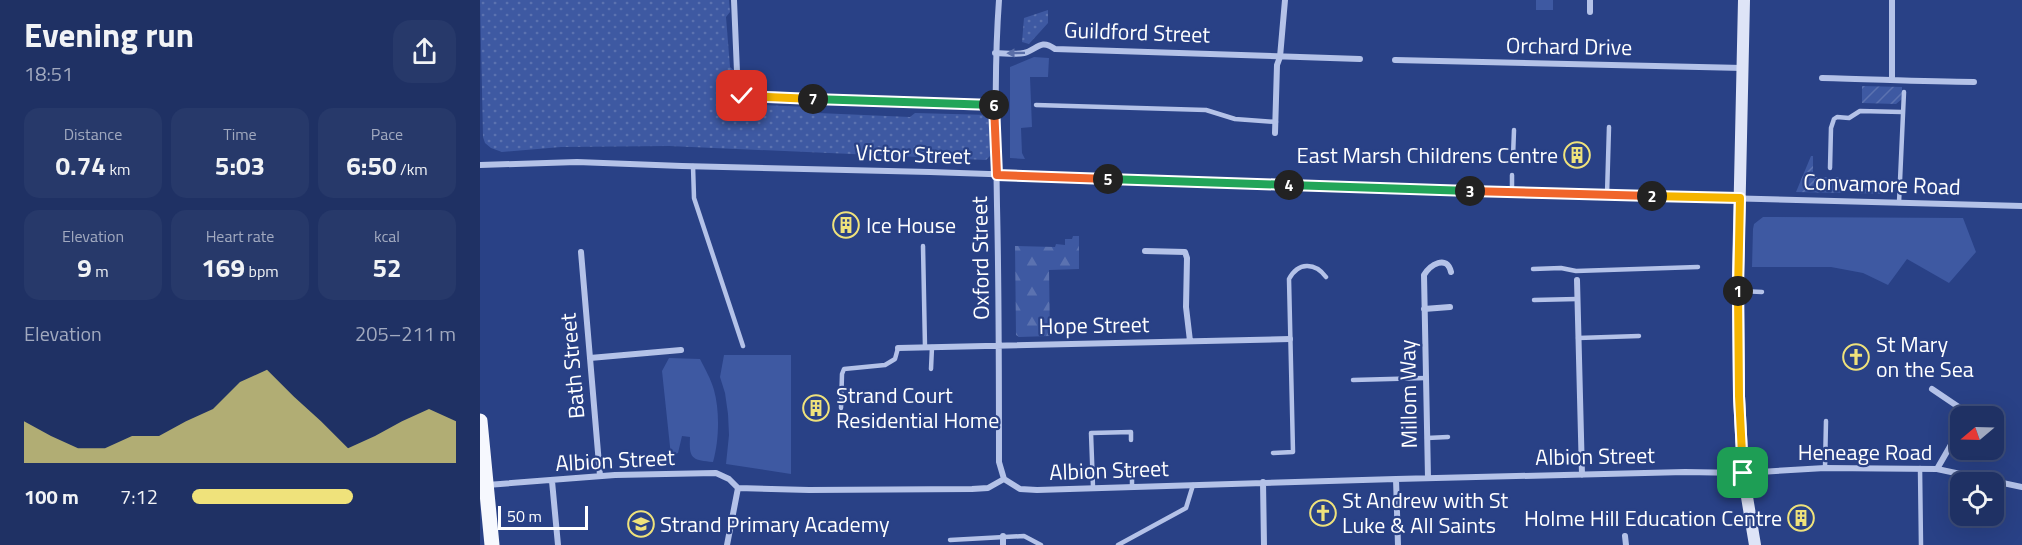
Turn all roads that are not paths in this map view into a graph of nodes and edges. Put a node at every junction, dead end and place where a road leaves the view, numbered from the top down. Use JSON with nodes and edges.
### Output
{"nodes":[{"id":1,"x":734,"y":0,"type":"edge"},
{"id":2,"x":999,"y":0,"type":"edge"},
{"id":3,"x":1285,"y":0,"type":"edge"},
{"id":4,"x":1590,"y":0,"type":"edge"},
{"id":5,"x":1744,"y":0,"type":"edge"},
{"id":6,"x":1892,"y":0,"type":"edge"},
{"id":7,"x":1590,"y":12,"type":"dead end"},
{"id":8,"x":995,"y":53,"type":"junction"},
{"id":9,"x":1280,"y":57,"type":"junction"},
{"id":10,"x":1360,"y":59,"type":"dead end"},
{"id":11,"x":1395,"y":60,"type":"dead end"},
{"id":12,"x":1743,"y":68,"type":"junction"},
{"id":13,"x":1822,"y":78,"type":"dead end"},
{"id":14,"x":1892,"y":79,"type":"junction"},
{"id":15,"x":1974,"y":82,"type":"dead end"},
{"id":16,"x":1904,"y":92,"type":"dead end"},
{"id":17,"x":995,"y":105,"type":"junction"},
{"id":18,"x":1036,"y":105,"type":"dead end"},
{"id":19,"x":1902,"y":112,"type":"junction"},
{"id":20,"x":1276,"y":122,"type":"junction"},
{"id":21,"x":1609,"y":127,"type":"dead end"},
{"id":22,"x":1514,"y":130,"type":"dead end"},
{"id":23,"x":1275,"y":133,"type":"dead end"},
{"id":24,"x":1513,"y":157,"type":"dead end"},
{"id":25,"x":480,"y":165,"type":"edge"},
{"id":26,"x":693,"y":166,"type":"junction"},
{"id":27,"x":1830,"y":168,"type":"dead end"},
{"id":28,"x":997,"y":175,"type":"junction"},
{"id":29,"x":1512,"y":175,"type":"dead end"},
{"id":30,"x":1512,"y":192,"type":"junction"},
{"id":31,"x":1607,"y":195,"type":"junction"},
{"id":32,"x":1740,"y":198,"type":"junction"},
{"id":33,"x":1899,"y":203,"type":"junction"},
{"id":34,"x":2022,"y":206,"type":"edge"},
{"id":35,"x":923,"y":246,"type":"dead end"},
{"id":36,"x":1145,"y":251,"type":"dead end"},
{"id":37,"x":581,"y":252,"type":"dead end"},
{"id":38,"x":1698,"y":267,"type":"dead end"},
{"id":39,"x":1533,"y":269,"type":"dead end"},
{"id":40,"x":1576,"y":271,"type":"junction"},
{"id":41,"x":1451,"y":272,"type":"dead end"},
{"id":42,"x":1326,"y":277,"type":"dead end"},
{"id":43,"x":1577,"y":280,"type":"joint"},
{"id":44,"x":1738,"y":291,"type":"junction"},
{"id":45,"x":1762,"y":292,"type":"dead end"},
{"id":46,"x":1577,"y":299,"type":"junction"},
{"id":47,"x":1534,"y":300,"type":"dead end"},
{"id":48,"x":1450,"y":307,"type":"dead end"},
{"id":49,"x":1424,"y":309,"type":"junction"},
{"id":50,"x":1639,"y":336,"type":"dead end"},
{"id":51,"x":1578,"y":338,"type":"junction"},
{"id":52,"x":1290,"y":339,"type":"junction"},
{"id":53,"x":1190,"y":341,"type":"junction"},
{"id":54,"x":999,"y":345,"type":"junction"},
{"id":55,"x":742,"y":346,"type":"dead end"},
{"id":56,"x":928,"y":347,"type":"junction"},
{"id":57,"x":898,"y":348,"type":"joint"},
{"id":58,"x":681,"y":350,"type":"dead end"},
{"id":59,"x":590,"y":358,"type":"junction"},
{"id":60,"x":931,"y":369,"type":"dead end"},
{"id":61,"x":1426,"y":378,"type":"junction"},
{"id":62,"x":1353,"y":380,"type":"dead end"},
{"id":63,"x":1932,"y":389,"type":"dead end"},
{"id":64,"x":1958,"y":406,"type":"edge"},
{"id":65,"x":841,"y":408,"type":"dead end"},
{"id":66,"x":480,"y":421,"type":"edge"},
{"id":67,"x":1826,"y":421,"type":"dead end"},
{"id":68,"x":1448,"y":437,"type":"dead end"},
{"id":69,"x":1427,"y":438,"type":"junction"},
{"id":70,"x":1131,"y":440,"type":"dead end"},
{"id":71,"x":1950,"y":446,"type":"edge"},
{"id":72,"x":1273,"y":453,"type":"dead end"},
{"id":73,"x":1825,"y":468,"type":"junction"},
{"id":74,"x":1920,"y":468,"type":"junction"},
{"id":75,"x":1937,"y":469,"type":"junction"},
{"id":76,"x":1132,"y":472,"type":"dead end"},
{"id":77,"x":1743,"y":473,"type":"junction"},
{"id":78,"x":1582,"y":475,"type":"junction"},
{"id":79,"x":600,"y":476,"type":"junction"},
{"id":80,"x":1428,"y":478,"type":"junction"},
{"id":81,"x":1004,"y":479,"type":"junction"},
{"id":82,"x":1396,"y":479,"type":"junction"},
{"id":83,"x":552,"y":481,"type":"junction"},
{"id":84,"x":1263,"y":482,"type":"junction"},
{"id":85,"x":1193,"y":485,"type":"junction"},
{"id":86,"x":483,"y":486,"type":"edge"},
{"id":87,"x":1132,"y":486,"type":"junction"},
{"id":88,"x":1093,"y":487,"type":"junction"},
{"id":89,"x":2022,"y":487,"type":"edge"},
{"id":90,"x":738,"y":488,"type":"junction"},
{"id":91,"x":1003,"y":536,"type":"junction"},
{"id":92,"x":1625,"y":536,"type":"dead end"},
{"id":93,"x":950,"y":540,"type":"dead end"},
{"id":94,"x":492,"y":545,"type":"edge"},
{"id":95,"x":558,"y":545,"type":"edge"},
{"id":96,"x":727,"y":545,"type":"edge"},
{"id":97,"x":1003,"y":545,"type":"edge"},
{"id":98,"x":1041,"y":545,"type":"edge"},
{"id":99,"x":1118,"y":545,"type":"edge"},
{"id":100,"x":1264,"y":545,"type":"edge"},
{"id":101,"x":1398,"y":545,"type":"edge"},
{"id":102,"x":1626,"y":545,"type":"edge"},
{"id":103,"x":1755,"y":545,"type":"edge"},
{"id":104,"x":1921,"y":545,"type":"edge"}],
"edges":[{"from":1,"to":17,"type":"street"},
{"from":2,"to":8,"type":"street","name":"Oxford Street"},
{"from":3,"to":9,"type":"street"},
{"from":4,"to":7,"type":"street"},
{"from":5,"to":12,"type":"street"},
{"from":6,"to":14,"type":"street"},
{"from":9,"to":8,"type":"street","name":"Guildford Street","one_way":true},
{"from":8,"to":17,"type":"street","name":"Oxford Street"},
{"from":9,"to":10,"type":"street"},
{"from":9,"to":20,"type":"street"},
{"from":11,"to":12,"type":"street","name":"Orchard Drive"},
{"from":12,"to":32,"type":"street"},
{"from":13,"to":14,"type":"street"},
{"from":14,"to":15,"type":"street"},
{"from":16,"to":19,"type":"lane"},
{"from":17,"to":28,"type":"street","name":"Oxford Street"},
{"from":18,"to":20,"type":"lane"},
{"from":19,"to":27,"type":"lane"},
{"from":19,"to":33,"type":"lane"},
{"from":20,"to":23,"type":"street"},
{"from":21,"to":31,"type":"lane"},
{"from":22,"to":24,"type":"lane"},
{"from":25,"to":26,"type":"street","name":"Victor Street"},
{"from":26,"to":28,"type":"street","name":"Victor Street"},
{"from":26,"to":55,"type":"lane"},
{"from":28,"to":30,"type":"street","name":"Victor Street"},
{"from":28,"to":54,"type":"street","name":"Oxford Street"},
{"from":29,"to":30,"type":"lane"},
{"from":30,"to":31,"type":"street","name":"Victor Street"},
{"from":31,"to":32,"type":"street","name":"Victor Street"},
{"from":32,"to":33,"type":"street","name":"Convamore Road"},
{"from":32,"to":44,"type":"street"},
{"from":33,"to":34,"type":"street","name":"Convamore Road"},
{"from":35,"to":56,"type":"lane"},
{"from":36,"to":53,"type":"street"},
{"from":37,"to":59,"type":"street","name":"Bath Street"},
{"from":38,"to":40,"type":"lane"},
{"from":39,"to":40,"type":"lane"},
{"from":40,"to":43,"type":"lane"},
{"from":41,"to":49,"type":"street","name":"Millom Way"},
{"from":42,"to":52,"type":"lane"},
{"from":43,"to":46,"type":"street"},
{"from":44,"to":45,"type":"lane"},
{"from":44,"to":77,"type":"street"},
{"from":46,"to":47,"type":"lane"},
{"from":46,"to":51,"type":"street"},
{"from":48,"to":49,"type":"street","name":"Millom Way"},
{"from":49,"to":61,"type":"street","name":"Millom Way"},
{"from":50,"to":51,"type":"lane"},
{"from":51,"to":78,"type":"street"},
{"from":52,"to":53,"type":"street","name":"Hope Street"},
{"from":52,"to":72,"type":"lane"},
{"from":53,"to":54,"type":"street","name":"Hope Street"},
{"from":54,"to":56,"type":"street","name":"Hope Street"},
{"from":54,"to":81,"type":"street","name":"Oxford Street"},
{"from":56,"to":57,"type":"street","name":"Hope Street"},
{"from":56,"to":60,"type":"lane"},
{"from":57,"to":65,"type":"lane"},
{"from":58,"to":59,"type":"street"},
{"from":59,"to":79,"type":"street","name":"Bath Street"},
{"from":61,"to":62,"type":"lane"},
{"from":61,"to":69,"type":"street","name":"Millom Way"},
{"from":63,"to":64,"type":"street"},
{"from":66,"to":86,"type":"main road"},
{"from":67,"to":73,"type":"lane"},
{"from":68,"to":69,"type":"lane"},
{"from":69,"to":80,"type":"street","name":"Millom Way"},
{"from":70,"to":88,"type":"lane"},
{"from":71,"to":75,"type":"street"},
{"from":73,"to":74,"type":"street","name":"Heneage Road"},
{"from":73,"to":77,"type":"street","name":"Heneage Road"},
{"from":74,"to":75,"type":"street","name":"Heneage Road"},
{"from":74,"to":104,"type":"lane"},
{"from":75,"to":89,"type":"street","name":"Heneage Road"},
{"from":76,"to":87,"type":"lane"},
{"from":77,"to":78,"type":"street","name":"Albion Street"},
{"from":77,"to":103,"type":"street"},
{"from":78,"to":80,"type":"street","name":"Albion Street"},
{"from":79,"to":83,"type":"street","name":"Albion Street"},
{"from":79,"to":90,"type":"street","name":"Albion Street"},
{"from":80,"to":82,"type":"street","name":"Albion Street"},
{"from":81,"to":88,"type":"street","name":"Albion Street"},
{"from":81,"to":90,"type":"street","name":"Albion Street"},
{"from":82,"to":84,"type":"street","name":"Albion Street"},
{"from":82,"to":101,"type":"street"},
{"from":83,"to":86,"type":"street","name":"Albion Street"},
{"from":83,"to":95,"type":"street"},
{"from":84,"to":85,"type":"street","name":"Albion Street"},
{"from":84,"to":100,"type":"street"},
{"from":85,"to":87,"type":"street","name":"Albion Street"},
{"from":85,"to":99,"type":"lane"},
{"from":86,"to":94,"type":"main road"},
{"from":87,"to":88,"type":"street","name":"Albion Street"},
{"from":90,"to":96,"type":"street"},
{"from":91,"to":93,"type":"lane"},
{"from":91,"to":97,"type":"street"},
{"from":91,"to":98,"type":"lane"},
{"from":92,"to":102,"type":"street"}]}
